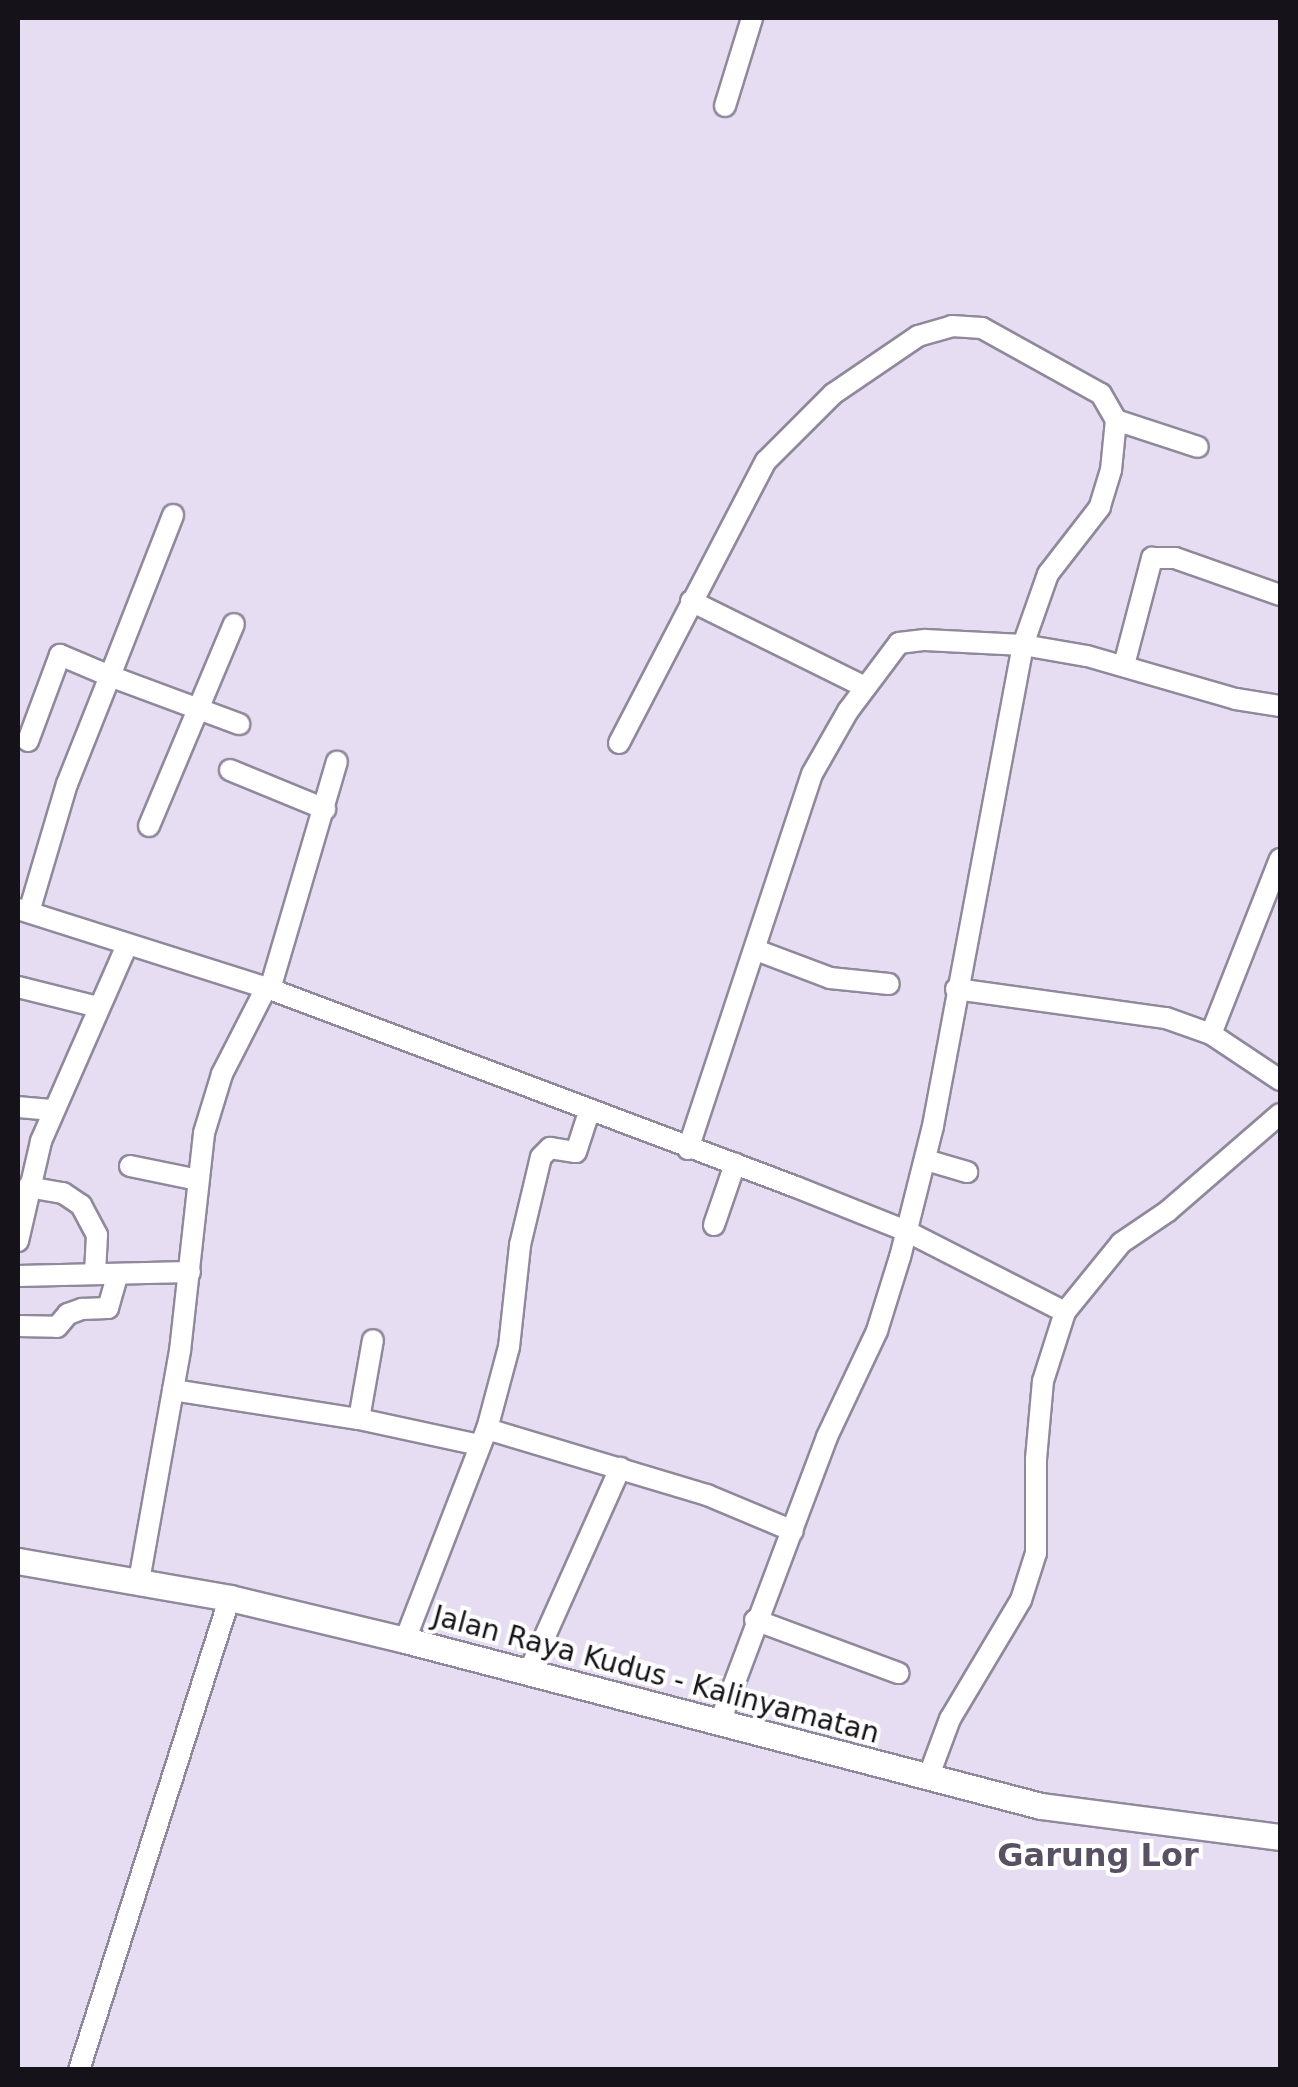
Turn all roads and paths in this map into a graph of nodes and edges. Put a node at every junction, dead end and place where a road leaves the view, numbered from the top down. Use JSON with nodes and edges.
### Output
{"nodes":[{"id":1,"x":752,"y":18,"type":"edge"},
{"id":2,"x":725,"y":106,"type":"dead end"},
{"id":3,"x":1116,"y":420,"type":"junction"},
{"id":4,"x":1198,"y":447,"type":"dead end"},
{"id":5,"x":174,"y":515,"type":"dead end"},
{"id":6,"x":1280,"y":595,"type":"edge"},
{"id":7,"x":691,"y":601,"type":"junction"},
{"id":8,"x":234,"y":624,"type":"dead end"},
{"id":9,"x":1023,"y":645,"type":"junction"},
{"id":10,"x":1124,"y":665,"type":"junction"},
{"id":11,"x":110,"y":676,"type":"junction"},
{"id":12,"x":865,"y":688,"type":"junction"},
{"id":13,"x":197,"y":706,"type":"junction"},
{"id":14,"x":1280,"y":706,"type":"edge"},
{"id":15,"x":239,"y":724,"type":"dead end"},
{"id":16,"x":28,"y":740,"type":"dead end"},
{"id":17,"x":619,"y":743,"type":"dead end"},
{"id":18,"x":337,"y":762,"type":"dead end"},
{"id":19,"x":230,"y":770,"type":"dead end"},
{"id":20,"x":325,"y":808,"type":"junction"},
{"id":21,"x":149,"y":826,"type":"dead end"},
{"id":22,"x":1280,"y":860,"type":"edge"},
{"id":23,"x":23,"y":911,"type":"edge"},
{"id":24,"x":127,"y":945,"type":"junction"},
{"id":25,"x":756,"y":950,"type":"junction"},
{"id":26,"x":889,"y":984,"type":"dead end"},
{"id":27,"x":18,"y":987,"type":"edge"},
{"id":28,"x":268,"y":989,"type":"junction"},
{"id":29,"x":956,"y":989,"type":"junction"},
{"id":30,"x":98,"y":1008,"type":"junction"},
{"id":31,"x":1211,"y":1034,"type":"junction"},
{"id":32,"x":1280,"y":1080,"type":"edge"},
{"id":33,"x":18,"y":1107,"type":"edge"},
{"id":34,"x":53,"y":1110,"type":"junction"},
{"id":35,"x":589,"y":1112,"type":"junction"},
{"id":36,"x":1280,"y":1114,"type":"edge"},
{"id":37,"x":688,"y":1149,"type":"junction"},
{"id":38,"x":926,"y":1160,"type":"junction"},
{"id":39,"x":735,"y":1164,"type":"junction"},
{"id":40,"x":130,"y":1166,"type":"dead end"},
{"id":41,"x":967,"y":1172,"type":"dead end"},
{"id":42,"x":198,"y":1180,"type":"junction"},
{"id":43,"x":28,"y":1187,"type":"junction"},
{"id":44,"x":20,"y":1214,"type":"edge"},
{"id":45,"x":714,"y":1225,"type":"dead end"},
{"id":46,"x":906,"y":1231,"type":"junction"},
{"id":47,"x":18,"y":1241,"type":"edge"},
{"id":48,"x":190,"y":1272,"type":"junction"},
{"id":49,"x":95,"y":1274,"type":"junction"},
{"id":50,"x":118,"y":1274,"type":"junction"},
{"id":51,"x":18,"y":1276,"type":"edge"},
{"id":52,"x":1065,"y":1312,"type":"junction"},
{"id":53,"x":18,"y":1326,"type":"edge"},
{"id":54,"x":373,"y":1340,"type":"dead end"},
{"id":55,"x":174,"y":1390,"type":"junction"},
{"id":56,"x":360,"y":1419,"type":"junction"},
{"id":57,"x":483,"y":1437,"type":"junction"},
{"id":58,"x":620,"y":1468,"type":"junction"},
{"id":59,"x":793,"y":1531,"type":"junction"},
{"id":60,"x":18,"y":1561,"type":"edge"},
{"id":61,"x":138,"y":1581,"type":"junction"},
{"id":62,"x":230,"y":1598,"type":"junction"},
{"id":63,"x":755,"y":1620,"type":"junction"},
{"id":64,"x":405,"y":1640,"type":"junction"},
{"id":65,"x":898,"y":1673,"type":"dead end"},
{"id":66,"x":528,"y":1674,"type":"junction"},
{"id":67,"x":720,"y":1720,"type":"junction"},
{"id":68,"x":928,"y":1778,"type":"junction"},
{"id":69,"x":1280,"y":1837,"type":"edge"},
{"id":70,"x":79,"y":2070,"type":"edge"}],
"edges":[{"from":1,"to":2,"type":"street"},
{"from":3,"to":4,"type":"street"},
{"from":3,"to":7,"type":"street"},
{"from":3,"to":9,"type":"street"},
{"from":5,"to":11,"type":"street"},
{"from":6,"to":10,"type":"street"},
{"from":7,"to":12,"type":"street"},
{"from":7,"to":17,"type":"street"},
{"from":8,"to":13,"type":"street"},
{"from":9,"to":10,"type":"street"},
{"from":9,"to":12,"type":"street"},
{"from":9,"to":29,"type":"street"},
{"from":10,"to":14,"type":"street"},
{"from":11,"to":13,"type":"street"},
{"from":11,"to":16,"type":"street"},
{"from":11,"to":23,"type":"street"},
{"from":12,"to":25,"type":"street"},
{"from":13,"to":15,"type":"street"},
{"from":13,"to":21,"type":"street"},
{"from":18,"to":20,"type":"street"},
{"from":19,"to":20,"type":"street"},
{"from":20,"to":28,"type":"street"},
{"from":22,"to":31,"type":"street"},
{"from":23,"to":24,"type":"street"},
{"from":24,"to":28,"type":"street"},
{"from":24,"to":30,"type":"street"},
{"from":25,"to":26,"type":"street"},
{"from":25,"to":37,"type":"street"},
{"from":27,"to":30,"type":"street"},
{"from":28,"to":35,"type":"street"},
{"from":28,"to":42,"type":"street"},
{"from":29,"to":31,"type":"street"},
{"from":29,"to":38,"type":"street"},
{"from":30,"to":34,"type":"street"},
{"from":31,"to":32,"type":"street"},
{"from":33,"to":34,"type":"street"},
{"from":34,"to":43,"type":"street"},
{"from":35,"to":37,"type":"street"},
{"from":35,"to":57,"type":"street"},
{"from":36,"to":52,"type":"street"},
{"from":37,"to":39,"type":"street"},
{"from":38,"to":41,"type":"street"},
{"from":38,"to":46,"type":"street"},
{"from":39,"to":45,"type":"street"},
{"from":39,"to":46,"type":"street"},
{"from":40,"to":42,"type":"street"},
{"from":42,"to":48,"type":"street"},
{"from":43,"to":44,"type":"street"},
{"from":43,"to":49,"type":"street"},
{"from":44,"to":47,"type":"street"},
{"from":46,"to":52,"type":"street"},
{"from":46,"to":59,"type":"street"},
{"from":48,"to":50,"type":"street"},
{"from":48,"to":55,"type":"street"},
{"from":49,"to":50,"type":"street"},
{"from":49,"to":51,"type":"street"},
{"from":50,"to":53,"type":"street"},
{"from":52,"to":68,"type":"street"},
{"from":54,"to":56,"type":"street"},
{"from":55,"to":56,"type":"street"},
{"from":55,"to":61,"type":"street"},
{"from":56,"to":57,"type":"street"},
{"from":57,"to":58,"type":"street"},
{"from":57,"to":64,"type":"street"},
{"from":58,"to":59,"type":"street"},
{"from":58,"to":66,"type":"street"},
{"from":59,"to":63,"type":"street"},
{"from":60,"to":61,"type":"main road","name":"Jalan Raya Kudus - Kalinyamatan"},
{"from":61,"to":62,"type":"main road","name":"Jalan Raya Kudus - Kalinyamatan"},
{"from":62,"to":64,"type":"main road","name":"Jalan Raya Kudus - Kalinyamatan"},
{"from":62,"to":70,"type":"street"},
{"from":63,"to":65,"type":"street"},
{"from":63,"to":67,"type":"street"},
{"from":64,"to":66,"type":"main road","name":"Jalan Raya Kudus - Kalinyamatan"},
{"from":66,"to":67,"type":"main road","name":"Jalan Raya Kudus - Kalinyamatan"},
{"from":67,"to":68,"type":"main road","name":"Jalan Raya Kudus - Kalinyamatan"},
{"from":68,"to":69,"type":"main road","name":"Jalan Raya Kudus - Kalinyamatan"}]}
